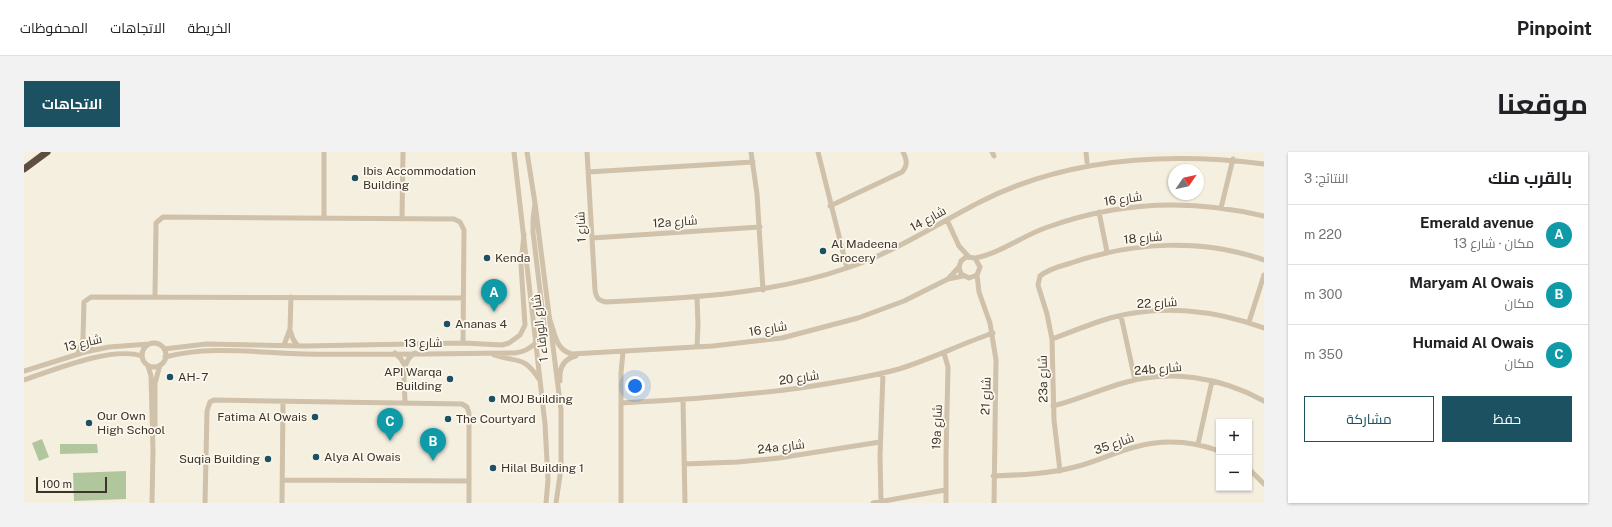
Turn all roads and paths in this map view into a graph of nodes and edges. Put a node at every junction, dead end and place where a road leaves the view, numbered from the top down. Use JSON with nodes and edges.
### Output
{"nodes":[{"id":1,"x":47,"y":152,"type":"edge"},
{"id":2,"x":324,"y":152,"type":"edge"},
{"id":3,"x":403,"y":152,"type":"edge"},
{"id":4,"x":514,"y":152,"type":"edge"},
{"id":5,"x":527,"y":152,"type":"edge"},
{"id":6,"x":587,"y":152,"type":"edge"},
{"id":7,"x":751,"y":152,"type":"edge"},
{"id":8,"x":818,"y":152,"type":"edge"},
{"id":9,"x":903,"y":152,"type":"edge"},
{"id":10,"x":1086,"y":152,"type":"edge"},
{"id":11,"x":1152,"y":153,"type":"edge"},
{"id":12,"x":1231,"y":158,"type":"junction"},
{"id":13,"x":753,"y":162,"type":"junction"},
{"id":14,"x":1087,"y":162,"type":"junction"},
{"id":15,"x":1264,"y":164,"type":"edge"},
{"id":16,"x":24,"y":169,"type":"edge"},
{"id":17,"x":588,"y":172,"type":"junction"},
{"id":18,"x":536,"y":203,"type":"junction"},
{"id":19,"x":830,"y":206,"type":"junction"},
{"id":20,"x":1223,"y":208,"type":"junction"},
{"id":21,"x":1097,"y":212,"type":"junction"},
{"id":22,"x":1264,"y":216,"type":"edge"},
{"id":23,"x":324,"y":218,"type":"junction"},
{"id":24,"x":402,"y":219,"type":"junction"},
{"id":25,"x":945,"y":221,"type":"junction"},
{"id":26,"x":760,"y":227,"type":"junction"},
{"id":27,"x":524,"y":234,"type":"junction"},
{"id":28,"x":592,"y":238,"type":"junction"},
{"id":29,"x":959,"y":246,"type":"junction"},
{"id":30,"x":1107,"y":252,"type":"junction"},
{"id":31,"x":992,"y":253,"type":"junction"},
{"id":32,"x":969,"y":257,"type":"junction"},
{"id":33,"x":975,"y":258,"type":"junction"},
{"id":34,"x":1264,"y":260,"type":"edge"},
{"id":35,"x":961,"y":261,"type":"junction"},
{"id":36,"x":959,"y":267,"type":"junction"},
{"id":37,"x":980,"y":267,"type":"junction"},
{"id":38,"x":847,"y":268,"type":"junction"},
{"id":39,"x":977,"y":275,"type":"junction"},
{"id":40,"x":1264,"y":275,"type":"edge"},
{"id":41,"x":966,"y":277,"type":"junction"},
{"id":42,"x":948,"y":279,"type":"junction"},
{"id":43,"x":1040,"y":289,"type":"joint"},
{"id":44,"x":763,"y":290,"type":"junction"},
{"id":45,"x":980,"y":292,"type":"junction"},
{"id":46,"x":155,"y":296,"type":"junction"},
{"id":47,"x":291,"y":297,"type":"junction"},
{"id":48,"x":697,"y":297,"type":"junction"},
{"id":49,"x":463,"y":298,"type":"junction"},
{"id":50,"x":599,"y":300,"type":"joint"},
{"id":51,"x":1121,"y":316,"type":"junction"},
{"id":52,"x":550,"y":320,"type":"junction"},
{"id":53,"x":1249,"y":322,"type":"junction"},
{"id":54,"x":1264,"y":328,"type":"edge"},
{"id":55,"x":290,"y":329,"type":"junction"},
{"id":56,"x":993,"y":335,"type":"junction"},
{"id":57,"x":83,"y":338,"type":"junction"},
{"id":58,"x":1052,"y":339,"type":"junction"},
{"id":59,"x":463,"y":343,"type":"junction"},
{"id":60,"x":536,"y":343,"type":"junction"},
{"id":61,"x":149,"y":344,"type":"junction"},
{"id":62,"x":284,"y":345,"type":"junction"},
{"id":63,"x":297,"y":345,"type":"junction"},
{"id":64,"x":699,"y":347,"type":"junction"},
{"id":65,"x":164,"y":349,"type":"junction"},
{"id":66,"x":93,"y":350,"type":"junction"},
{"id":67,"x":621,"y":352,"type":"junction"},
{"id":68,"x":395,"y":353,"type":"junction"},
{"id":69,"x":415,"y":353,"type":"junction"},
{"id":70,"x":490,"y":353,"type":"junction"},
{"id":71,"x":944,"y":353,"type":"junction"},
{"id":72,"x":78,"y":354,"type":"junction"},
{"id":73,"x":581,"y":355,"type":"junction"},
{"id":74,"x":142,"y":356,"type":"junction"},
{"id":75,"x":165,"y":357,"type":"junction"},
{"id":76,"x":160,"y":365,"type":"junction"},
{"id":77,"x":148,"y":366,"type":"junction"},
{"id":78,"x":405,"y":366,"type":"junction"},
{"id":79,"x":24,"y":371,"type":"edge"},
{"id":80,"x":883,"y":373,"type":"junction"},
{"id":81,"x":24,"y":380,"type":"edge"},
{"id":82,"x":1135,"y":380,"type":"junction"},
{"id":83,"x":1212,"y":381,"type":"junction"},
{"id":84,"x":541,"y":382,"type":"junction"},
{"id":85,"x":560,"y":400,"type":"junction"},
{"id":86,"x":683,"y":400,"type":"junction"},
{"id":87,"x":283,"y":401,"type":"junction"},
{"id":88,"x":1264,"y":401,"type":"edge"},
{"id":89,"x":405,"y":402,"type":"junction"},
{"id":90,"x":621,"y":403,"type":"junction"},
{"id":91,"x":1053,"y":406,"type":"junction"},
{"id":92,"x":880,"y":442,"type":"junction"},
{"id":93,"x":1198,"y":444,"type":"junction"},
{"id":94,"x":153,"y":450,"type":"junction"},
{"id":95,"x":1216,"y":450,"type":"edge"},
{"id":96,"x":684,"y":464,"type":"junction"},
{"id":97,"x":1060,"y":470,"type":"junction"},
{"id":98,"x":1252,"y":472,"type":"edge"},
{"id":99,"x":993,"y":474,"type":"junction"},
{"id":100,"x":282,"y":480,"type":"junction"},
{"id":101,"x":469,"y":481,"type":"junction"},
{"id":102,"x":1264,"y":484,"type":"edge"},
{"id":103,"x":945,"y":490,"type":"junction"},
{"id":104,"x":882,"y":501,"type":"junction"},
{"id":105,"x":152,"y":503,"type":"edge"},
{"id":106,"x":205,"y":503,"type":"edge"},
{"id":107,"x":282,"y":503,"type":"edge"},
{"id":108,"x":469,"y":503,"type":"edge"},
{"id":109,"x":546,"y":503,"type":"edge"},
{"id":110,"x":556,"y":503,"type":"edge"},
{"id":111,"x":621,"y":503,"type":"edge"},
{"id":112,"x":685,"y":503,"type":"edge"},
{"id":113,"x":873,"y":503,"type":"edge"},
{"id":114,"x":946,"y":503,"type":"edge"},
{"id":115,"x":994,"y":503,"type":"edge"}],
"edges":[{"from":1,"to":16,"type":"highway"},
{"from":2,"to":23,"type":"street"},
{"from":3,"to":24,"type":"street"},
{"from":4,"to":27,"type":"street","name":"شارع الورقاء 1"},
{"from":5,"to":18,"type":"street","name":"شارع الورقاء 1"},
{"from":6,"to":17,"type":"street","name":"شارع 1"},
{"from":7,"to":13,"type":"street"},
{"from":8,"to":19,"type":"street"},
{"from":9,"to":19,"type":"street"},
{"from":10,"to":14,"type":"street"},
{"from":11,"to":12,"type":"street","name":"شارع 14"},
{"from":11,"to":14,"type":"street","name":"شارع 14"},
{"from":12,"to":15,"type":"street","name":"شارع 14"},
{"from":12,"to":20,"type":"street"},
{"from":13,"to":17,"type":"street"},
{"from":13,"to":26,"type":"street"},
{"from":14,"to":25,"type":"street","name":"شارع 14"},
{"from":17,"to":28,"type":"street","name":"شارع 1"},
{"from":18,"to":52,"type":"street","name":"شارع الورقاء 1"},
{"from":18,"to":60,"type":"street"},
{"from":19,"to":38,"type":"street"},
{"from":20,"to":21,"type":"street","name":"شارع 16"},
{"from":20,"to":22,"type":"street","name":"شارع 16"},
{"from":21,"to":30,"type":"street"},
{"from":21,"to":31,"type":"street","name":"شارع 16"},
{"from":23,"to":24,"type":"street"},
{"from":23,"to":46,"type":"street"},
{"from":24,"to":49,"type":"street"},
{"from":25,"to":29,"type":"street"},
{"from":25,"to":38,"type":"street","name":"شارع 14"},
{"from":26,"to":28,"type":"street","name":"12a شارع"},
{"from":26,"to":44,"type":"street"},
{"from":27,"to":59,"type":"street","name":"شارع 13"},
{"from":27,"to":60,"type":"street","name":"شارع الورقاء 1"},
{"from":28,"to":50,"type":"street","name":"شارع 1"},
{"from":29,"to":32,"type":"street"},
{"from":29,"to":35,"type":"street"},
{"from":30,"to":34,"type":"street","name":"شارع 18"},
{"from":30,"to":43,"type":"street","name":"شارع 18"},
{"from":31,"to":33,"type":"street","name":"شارع 16"},
{"from":31,"to":37,"type":"street","name":"شارع 16"},
{"from":32,"to":33,"type":"street"},
{"from":32,"to":35,"type":"street"},
{"from":33,"to":37,"type":"street"},
{"from":35,"to":36,"type":"street"},
{"from":36,"to":41,"type":"street"},
{"from":36,"to":42,"type":"street","name":"شارع 16"},
{"from":37,"to":39,"type":"street"},
{"from":38,"to":44,"type":"street","name":"شارع 14"},
{"from":39,"to":41,"type":"street"},
{"from":39,"to":45,"type":"street","name":"شارع 21"},
{"from":40,"to":53,"type":"street"},
{"from":41,"to":42,"type":"street","name":"شارع 16"},
{"from":41,"to":45,"type":"street","name":"شارع 21"},
{"from":42,"to":64,"type":"street","name":"شارع 16"},
{"from":43,"to":58,"type":"street","name":"23a شارع"},
{"from":44,"to":48,"type":"street","name":"شارع 14"},
{"from":45,"to":56,"type":"street","name":"شارع 21"},
{"from":46,"to":47,"type":"street"},
{"from":46,"to":57,"type":"street"},
{"from":47,"to":49,"type":"street"},
{"from":47,"to":55,"type":"street"},
{"from":48,"to":50,"type":"street","name":"شارع 14"},
{"from":48,"to":64,"type":"street"},
{"from":49,"to":59,"type":"street"},
{"from":51,"to":53,"type":"street","name":"شارع 22"},
{"from":51,"to":58,"type":"street","name":"شارع 22"},
{"from":51,"to":82,"type":"street"},
{"from":52,"to":73,"type":"street","name":"شارع 16"},
{"from":52,"to":85,"type":"street","name":"شارع الورقاء 1"},
{"from":53,"to":54,"type":"street","name":"شارع 22"},
{"from":55,"to":62,"type":"street"},
{"from":55,"to":63,"type":"street"},
{"from":56,"to":71,"type":"street","name":"شارع 20"},
{"from":56,"to":99,"type":"street","name":"شارع 21"},
{"from":57,"to":66,"type":"street"},
{"from":57,"to":72,"type":"street"},
{"from":58,"to":91,"type":"street","name":"23a شارع"},
{"from":59,"to":63,"type":"street","name":"شارع 13"},
{"from":60,"to":70,"type":"street","name":"شارع 13"},
{"from":60,"to":84,"type":"street","name":"شارع الورقاء 1"},
{"from":61,"to":65,"type":"street"},
{"from":61,"to":66,"type":"street","name":"شارع 13"},
{"from":61,"to":74,"type":"street"},
{"from":62,"to":63,"type":"street","name":"شارع 13"},
{"from":62,"to":65,"type":"street","name":"شارع 13"},
{"from":64,"to":67,"type":"street","name":"شارع 16"},
{"from":65,"to":75,"type":"street"},
{"from":66,"to":72,"type":"street","name":"شارع 13"},
{"from":67,"to":73,"type":"street","name":"شارع 16"},
{"from":67,"to":90,"type":"street"},
{"from":68,"to":69,"type":"street","name":"شارع 13"},
{"from":68,"to":75,"type":"street","name":"شارع 13"},
{"from":68,"to":78,"type":"street"},
{"from":69,"to":70,"type":"street","name":"شارع 13"},
{"from":69,"to":78,"type":"street"},
{"from":70,"to":84,"type":"street"},
{"from":71,"to":80,"type":"street","name":"شارع 20"},
{"from":71,"to":103,"type":"street","name":"19a شارع"},
{"from":72,"to":79,"type":"street","name":"شارع 13"},
{"from":73,"to":85,"type":"street","name":"شارع 16"},
{"from":74,"to":77,"type":"street"},
{"from":74,"to":81,"type":"street","name":"شارع 13"},
{"from":75,"to":76,"type":"street"},
{"from":76,"to":77,"type":"street"},
{"from":76,"to":94,"type":"street"},
{"from":77,"to":94,"type":"street"},
{"from":78,"to":89,"type":"street"},
{"from":80,"to":86,"type":"street","name":"شارع 20"},
{"from":80,"to":92,"type":"street"},
{"from":82,"to":83,"type":"street","name":"24b شارع"},
{"from":82,"to":91,"type":"street","name":"24b شارع"},
{"from":83,"to":88,"type":"street","name":"24b شارع"},
{"from":83,"to":93,"type":"street"},
{"from":84,"to":109,"type":"street","name":"شارع الورقاء 1"},
{"from":85,"to":110,"type":"street","name":"شارع الورقاء 1"},
{"from":86,"to":90,"type":"street","name":"شارع 20"},
{"from":86,"to":96,"type":"street"},
{"from":87,"to":89,"type":"street"},
{"from":87,"to":100,"type":"street"},
{"from":87,"to":106,"type":"street"},
{"from":89,"to":101,"type":"street"},
{"from":90,"to":111,"type":"street"},
{"from":91,"to":97,"type":"street","name":"23a شارع"},
{"from":92,"to":96,"type":"street","name":"24a شارع"},
{"from":92,"to":104,"type":"street"},
{"from":93,"to":95,"type":"street","name":"شارع 35"},
{"from":93,"to":97,"type":"street","name":"شارع 35"},
{"from":94,"to":105,"type":"street"},
{"from":96,"to":112,"type":"street"},
{"from":97,"to":99,"type":"street","name":"شارع 35"},
{"from":98,"to":102,"type":"street"},
{"from":99,"to":115,"type":"street","name":"شارع 21"},
{"from":100,"to":101,"type":"street"},
{"from":100,"to":107,"type":"street"},
{"from":101,"to":108,"type":"street"},
{"from":103,"to":104,"type":"street"},
{"from":103,"to":114,"type":"street","name":"19a شارع"},
{"from":104,"to":113,"type":"street"}]}
